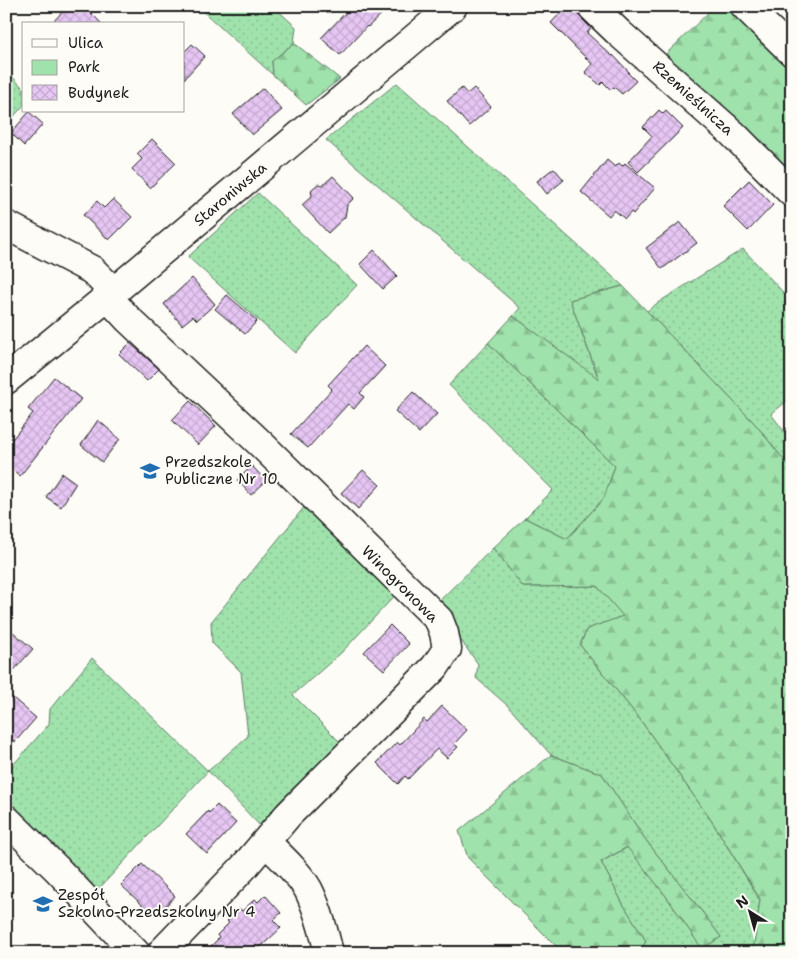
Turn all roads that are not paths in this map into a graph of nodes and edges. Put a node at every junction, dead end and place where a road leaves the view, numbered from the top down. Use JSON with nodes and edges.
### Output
{"nodes":[{"id":1,"x":452,"y":6,"type":"edge"},
{"id":2,"x":591,"y":6,"type":"edge"},
{"id":3,"x":745,"y":6,"type":"edge"},
{"id":4,"x":792,"y":52,"type":"edge"},
{"id":5,"x":792,"y":193,"type":"edge"},
{"id":6,"x":6,"y":225,"type":"edge"},
{"id":7,"x":112,"y":293,"type":"junction"},
{"id":8,"x":6,"y":380,"type":"edge"},
{"id":9,"x":6,"y":819,"type":"edge"},
{"id":10,"x":266,"y":842,"type":"junction"},
{"id":11,"x":170,"y":950,"type":"edge"},
{"id":12,"x":136,"y":953,"type":"edge"},
{"id":13,"x":329,"y":953,"type":"edge"}],
"edges":[{"from":1,"to":7,"type":"street","name":"Staroniwska"},
{"from":2,"to":5,"type":"street","name":"Rzemieślnicza"},
{"from":3,"to":4,"type":"street"},
{"from":6,"to":7,"type":"street","name":"Winogronowa"},
{"from":7,"to":8,"type":"street","name":"Staroniwska"},
{"from":7,"to":10,"type":"street","name":"Winogronowa"},
{"from":9,"to":12,"type":"street"},
{"from":10,"to":11,"type":"street","name":"Winogronowa"},
{"from":10,"to":13,"type":"street"}]}
